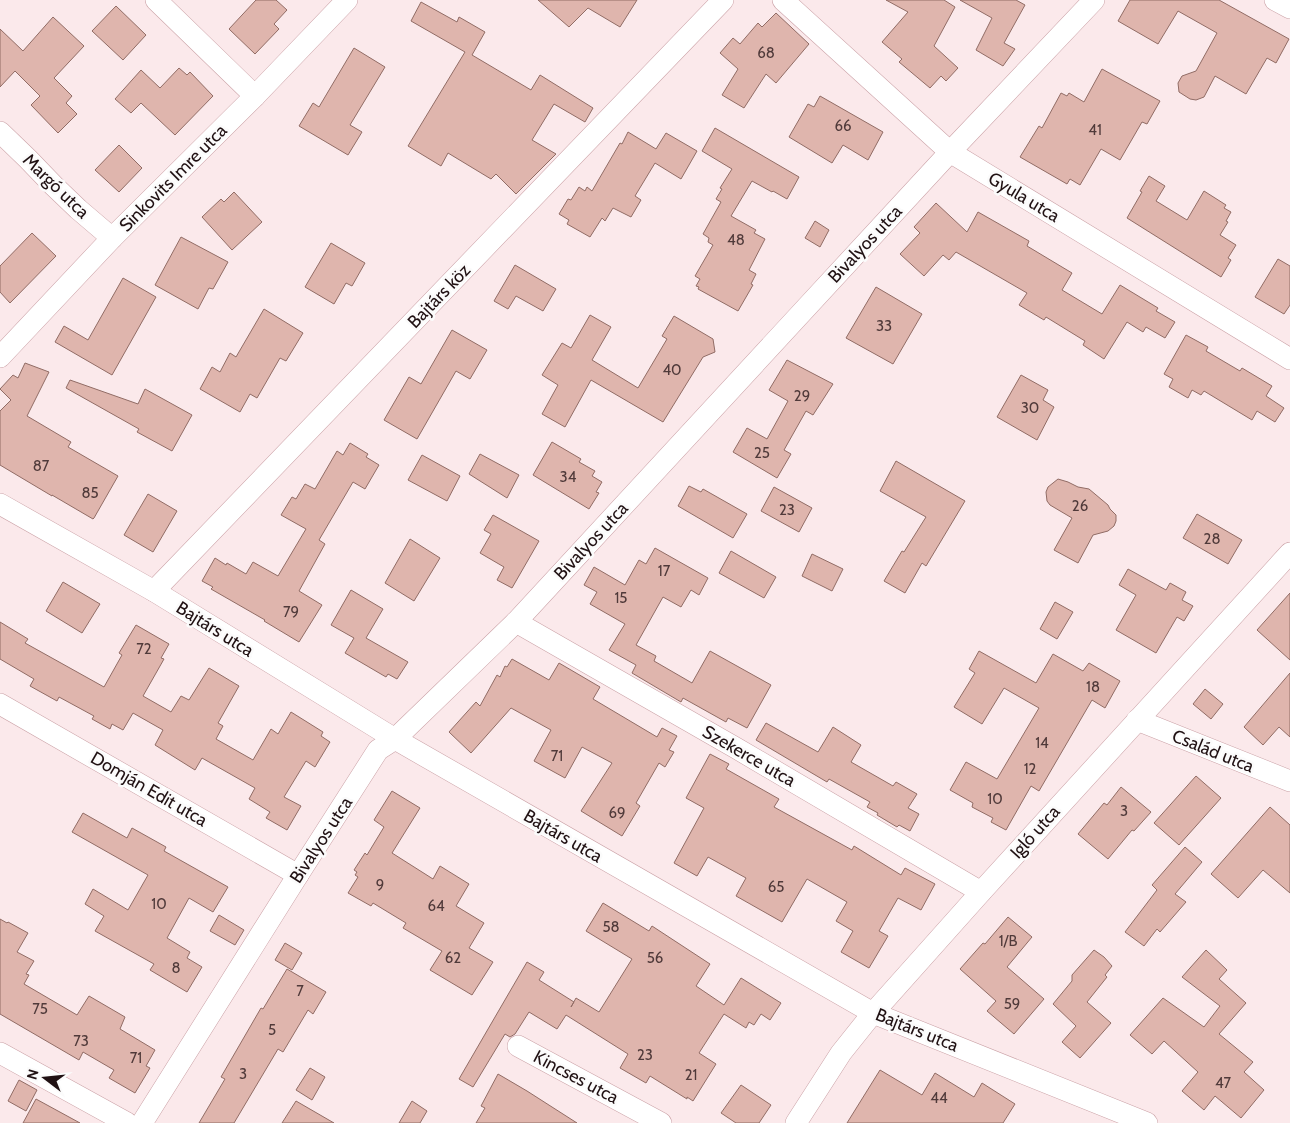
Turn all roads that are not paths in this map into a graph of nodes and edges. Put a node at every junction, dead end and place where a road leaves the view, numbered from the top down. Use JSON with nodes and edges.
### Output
{"nodes":[{"id":1,"x":156,"y":0,"type":"edge"},
{"id":2,"x":347,"y":0,"type":"edge"},
{"id":3,"x":723,"y":0,"type":"edge"},
{"id":4,"x":783,"y":0,"type":"edge"},
{"id":5,"x":1094,"y":0,"type":"edge"},
{"id":6,"x":1275,"y":0,"type":"edge"},
{"id":7,"x":1290,"y":8,"type":"edge"},
{"id":8,"x":256,"y":96,"type":"junction"},
{"id":9,"x":0,"y":132,"type":"edge"},
{"id":10,"x":950,"y":152,"type":"junction"},
{"id":11,"x":112,"y":238,"type":"junction"},
{"id":12,"x":0,"y":357,"type":"edge"},
{"id":13,"x":1290,"y":359,"type":"edge"},
{"id":14,"x":0,"y":504,"type":"edge"},
{"id":15,"x":1290,"y":553,"type":"edge"},
{"id":16,"x":154,"y":591,"type":"junction"},
{"id":17,"x":516,"y":622,"type":"junction"},
{"id":18,"x":0,"y":704,"type":"edge"},
{"id":19,"x":1137,"y":720,"type":"junction"},
{"id":20,"x":395,"y":739,"type":"junction"},
{"id":21,"x":1290,"y":781,"type":"edge"},
{"id":22,"x":298,"y":875,"type":"junction"},
{"id":23,"x":981,"y":892,"type":"junction"},
{"id":24,"x":873,"y":1013,"type":"junction"},
{"id":25,"x":518,"y":1046,"type":"dead end"},
{"id":26,"x":0,"y":1053,"type":"edge"},
{"id":27,"x":127,"y":1123,"type":"edge"},
{"id":28,"x":142,"y":1123,"type":"edge"},
{"id":29,"x":661,"y":1123,"type":"edge"},
{"id":30,"x":796,"y":1123,"type":"edge"},
{"id":31,"x":1147,"y":1123,"type":"edge"}],
"edges":[{"from":1,"to":8,"type":"street"},
{"from":2,"to":8,"type":"street","name":"Sinkovits Imre utca"},
{"from":3,"to":16,"type":"street","name":"Bajtárs köz"},
{"from":4,"to":10,"type":"street","name":"Gyula utca"},
{"from":5,"to":10,"type":"street","name":"Bivalyos utca"},
{"from":6,"to":7,"type":"street"},
{"from":8,"to":11,"type":"street","name":"Sinkovits Imre utca"},
{"from":9,"to":11,"type":"street","name":"Margó utca"},
{"from":10,"to":13,"type":"street","name":"Gyula utca"},
{"from":10,"to":17,"type":"street","name":"Bivalyos utca"},
{"from":11,"to":12,"type":"street","name":"Sinkovits Imre utca"},
{"from":14,"to":16,"type":"street","name":"Bajtárs utca"},
{"from":15,"to":19,"type":"street","name":"Igló utca"},
{"from":16,"to":20,"type":"street","name":"Bajtárs utca"},
{"from":17,"to":20,"type":"street","name":"Bivalyos utca"},
{"from":17,"to":23,"type":"street","name":"Szekerce utca"},
{"from":18,"to":22,"type":"street","name":"Domján Edit utca"},
{"from":19,"to":21,"type":"street","name":"Család utca"},
{"from":19,"to":23,"type":"street","name":"Igló utca"},
{"from":20,"to":22,"type":"street","name":"Bivalyos utca"},
{"from":20,"to":24,"type":"street","name":"Bajtárs utca"},
{"from":22,"to":28,"type":"street","name":"Bivalyos utca"},
{"from":23,"to":24,"type":"street","name":"Igló utca"},
{"from":24,"to":30,"type":"street","name":"Igló utca"},
{"from":24,"to":31,"type":"street","name":"Bajtárs utca"},
{"from":25,"to":29,"type":"street","name":"Kincses utca"},
{"from":26,"to":27,"type":"street"}]}
